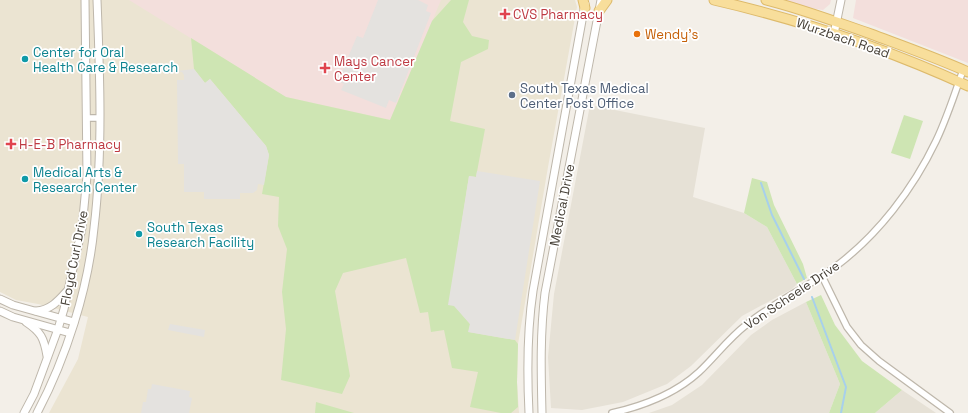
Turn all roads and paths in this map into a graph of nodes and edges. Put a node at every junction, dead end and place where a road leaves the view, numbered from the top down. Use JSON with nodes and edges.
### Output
{"nodes":[{"id":1,"x":85,"y":0,"type":"edge"},
{"id":2,"x":97,"y":0,"type":"edge"},
{"id":3,"x":601,"y":0,"type":"edge"},
{"id":4,"x":607,"y":0,"type":"edge"},
{"id":5,"x":714,"y":0,"type":"edge"},
{"id":6,"x":766,"y":0,"type":"edge"},
{"id":7,"x":841,"y":0,"type":"edge"},
{"id":8,"x":585,"y":3,"type":"edge"},
{"id":9,"x":599,"y":11,"type":"junction"},
{"id":10,"x":836,"y":22,"type":"junction"},
{"id":11,"x":834,"y":34,"type":"junction"},
{"id":12,"x":966,"y":71,"type":"edge"},
{"id":13,"x":959,"y":82,"type":"junction"},
{"id":14,"x":968,"y":86,"type":"edge"},
{"id":15,"x":86,"y":118,"type":"junction"},
{"id":16,"x":99,"y":118,"type":"junction"},
{"id":17,"x":822,"y":276,"type":"junction"},
{"id":18,"x":68,"y":290,"type":"junction"},
{"id":19,"x":0,"y":298,"type":"edge"},
{"id":20,"x":0,"y":311,"type":"edge"},
{"id":21,"x":32,"y":311,"type":"junction"},
{"id":22,"x":21,"y":319,"type":"junction"},
{"id":23,"x":61,"y":319,"type":"junction"},
{"id":24,"x":74,"y":322,"type":"junction"},
{"id":25,"x":58,"y":329,"type":"junction"},
{"id":26,"x":70,"y":334,"type":"junction"},
{"id":27,"x":48,"y":357,"type":"junction"},
{"id":28,"x":24,"y":413,"type":"edge"},
{"id":29,"x":37,"y":413,"type":"edge"},
{"id":30,"x":530,"y":413,"type":"edge"},
{"id":31,"x":542,"y":413,"type":"edge"},
{"id":32,"x":612,"y":413,"type":"edge"},
{"id":33,"x":950,"y":413,"type":"edge"}],
"edges":[{"from":1,"to":15,"type":"street","name":"Floyd Curl Drive"},
{"from":2,"to":16,"type":"street","name":"Floyd Curl Drive"},
{"from":3,"to":9,"type":"street","name":"Medical Drive"},
{"from":4,"to":9,"type":"main road"},
{"from":5,"to":11,"type":"main road","name":"Wurzbach Road"},
{"from":6,"to":10,"type":"main road","name":"Wurzbach Road"},
{"from":7,"to":10,"type":"street"},
{"from":8,"to":30,"type":"street","name":"Medical Drive"},
{"from":9,"to":31,"type":"street","name":"Medical Drive"},
{"from":10,"to":11,"type":"street"},
{"from":10,"to":12,"type":"main road","name":"Wurzbach Road"},
{"from":11,"to":13,"type":"main road","name":"Wurzbach Road"},
{"from":12,"to":13,"type":"street","name":"Von Scheele Drive"},
{"from":13,"to":14,"type":"main road","name":"Wurzbach Road"},
{"from":13,"to":17,"type":"street","name":"Von Scheele Drive"},
{"from":15,"to":16,"type":"street"},
{"from":15,"to":18,"type":"street","name":"Floyd Curl Drive"},
{"from":16,"to":24,"type":"street","name":"Floyd Curl Drive"},
{"from":17,"to":32,"type":"street","name":"Von Scheele Drive"},
{"from":17,"to":33,"type":"street"},
{"from":18,"to":21,"type":"street"},
{"from":18,"to":23,"type":"street","name":"Floyd Curl Drive"},
{"from":19,"to":21,"type":"street"},
{"from":20,"to":22,"type":"street"},
{"from":21,"to":23,"type":"street"},
{"from":22,"to":25,"type":"street"},
{"from":22,"to":27,"type":"street"},
{"from":23,"to":24,"type":"street"},
{"from":23,"to":25,"type":"street","name":"Floyd Curl Drive"},
{"from":24,"to":26,"type":"street","name":"Floyd Curl Drive"},
{"from":25,"to":26,"type":"street"},
{"from":25,"to":27,"type":"street","name":"Floyd Curl Drive"},
{"from":26,"to":29,"type":"street","name":"Floyd Curl Drive"},
{"from":27,"to":28,"type":"street","name":"Floyd Curl Drive"}]}
